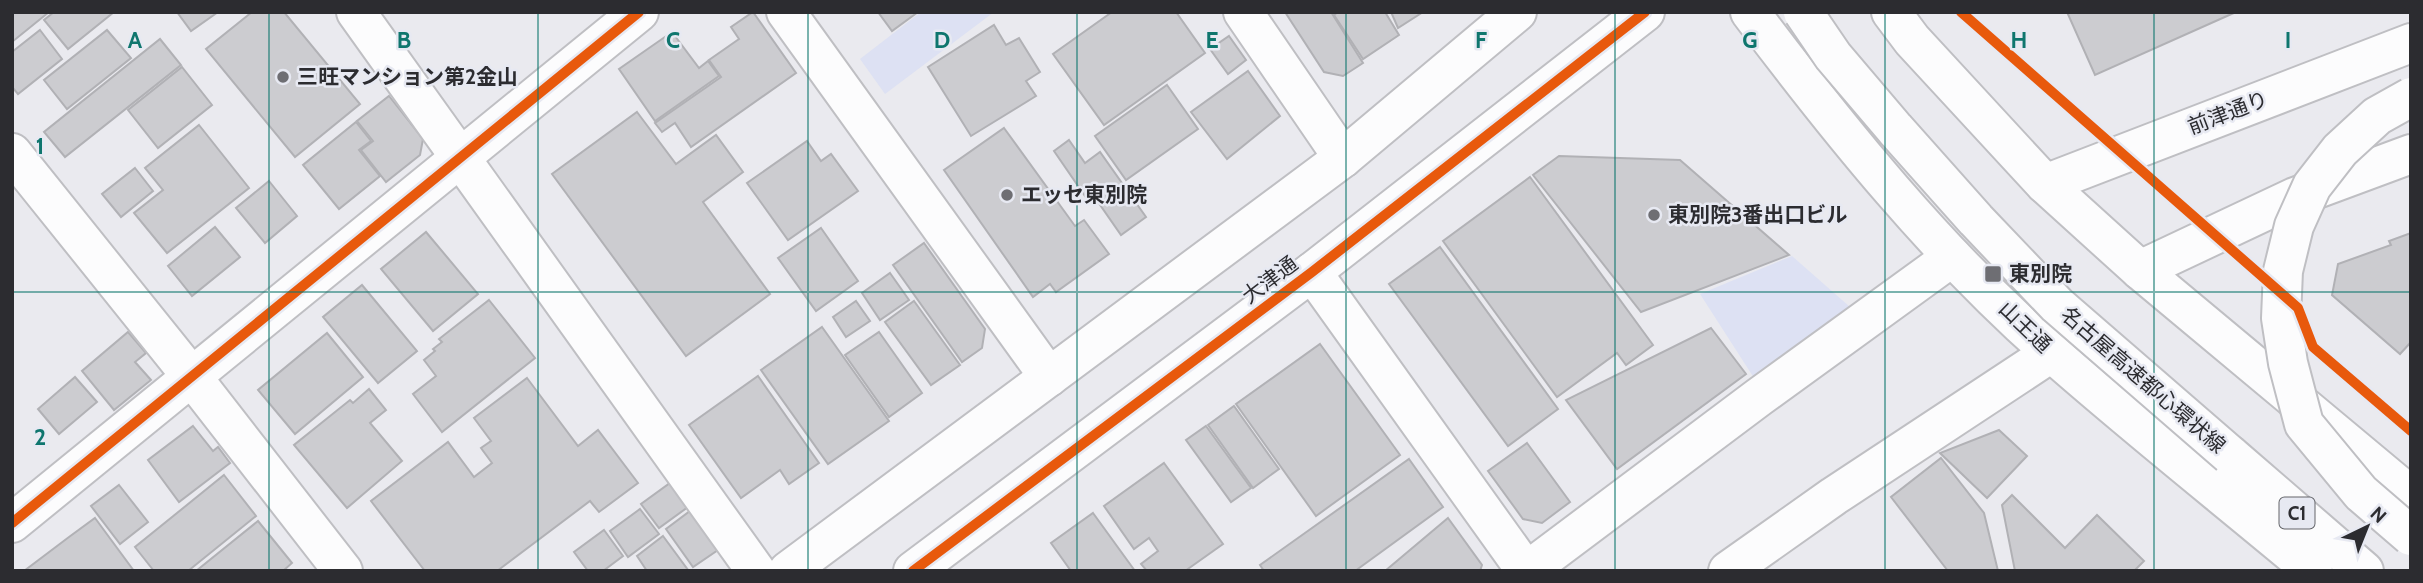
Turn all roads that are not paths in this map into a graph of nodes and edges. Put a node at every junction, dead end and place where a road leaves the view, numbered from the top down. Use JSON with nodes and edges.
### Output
{"nodes":[{"id":1,"x":356,"y":12,"type":"edge"},
{"id":2,"x":639,"y":12,"type":"edge"},
{"id":3,"x":786,"y":12,"type":"edge"},
{"id":4,"x":1243,"y":12,"type":"edge"},
{"id":5,"x":1517,"y":12,"type":"edge"},
{"id":6,"x":1645,"y":12,"type":"edge"},
{"id":7,"x":1750,"y":12,"type":"edge"},
{"id":8,"x":1803,"y":12,"type":"edge"},
{"id":9,"x":1891,"y":12,"type":"edge"},
{"id":10,"x":2411,"y":43,"type":"edge"},
{"id":11,"x":2411,"y":97,"type":"edge"},
{"id":12,"x":12,"y":153,"type":"edge"},
{"id":13,"x":2411,"y":154,"type":"edge"},
{"id":14,"x":1343,"y":158,"type":"junction"},
{"id":15,"x":462,"y":159,"type":"junction"},
{"id":16,"x":2045,"y":184,"type":"junction"},
{"id":17,"x":1952,"y":257,"type":"junction"},
{"id":18,"x":2140,"y":270,"type":"junction"},
{"id":19,"x":1312,"y":272,"type":"junction"},
{"id":20,"x":2051,"y":353,"type":"junction"},
{"id":21,"x":192,"y":377,"type":"junction"},
{"id":22,"x":1049,"y":377,"type":"junction"},
{"id":23,"x":2411,"y":496,"type":"edge"},
{"id":24,"x":12,"y":523,"type":"edge"},
{"id":25,"x":2411,"y":536,"type":"edge"},
{"id":26,"x":2311,"y":570,"type":"edge"},
{"id":27,"x":343,"y":571,"type":"edge"},
{"id":28,"x":756,"y":571,"type":"edge"},
{"id":29,"x":788,"y":571,"type":"edge"},
{"id":30,"x":913,"y":571,"type":"edge"},
{"id":31,"x":1526,"y":571,"type":"edge"},
{"id":32,"x":1728,"y":571,"type":"edge"},
{"id":33,"x":2364,"y":571,"type":"edge"}],
"edges":[{"from":1,"to":15,"type":"main road"},
{"from":2,"to":15,"type":"main road"},
{"from":3,"to":22,"type":"main road"},
{"from":4,"to":14,"type":"main road"},
{"from":5,"to":14,"type":"main road"},
{"from":6,"to":19,"type":"main road","name":"大津通"},
{"from":7,"to":17,"type":"main road","name":"山王通"},
{"from":8,"to":33,"type":"main road","name":"名古屋高速都心環状線","number":"C1","bridge":true},
{"from":9,"to":16,"type":"main road"},
{"from":10,"to":16,"type":"main road","name":"前津通り"},
{"from":11,"to":25,"type":"main road","bridge":true},
{"from":12,"to":21,"type":"main road"},
{"from":13,"to":18,"type":"main road"},
{"from":14,"to":22,"type":"main road"},
{"from":15,"to":21,"type":"main road"},
{"from":15,"to":28,"type":"main road"},
{"from":16,"to":18,"type":"main road"},
{"from":17,"to":20,"type":"main road","name":"山王通"},
{"from":17,"to":31,"type":"main road"},
{"from":18,"to":23,"type":"main road"},
{"from":19,"to":30,"type":"main road","name":"大津通"},
{"from":19,"to":31,"type":"main road"},
{"from":20,"to":26,"type":"main road","name":"山王通"},
{"from":20,"to":32,"type":"main road"},
{"from":21,"to":24,"type":"main road"},
{"from":21,"to":27,"type":"main road"},
{"from":22,"to":29,"type":"main road"}]}
